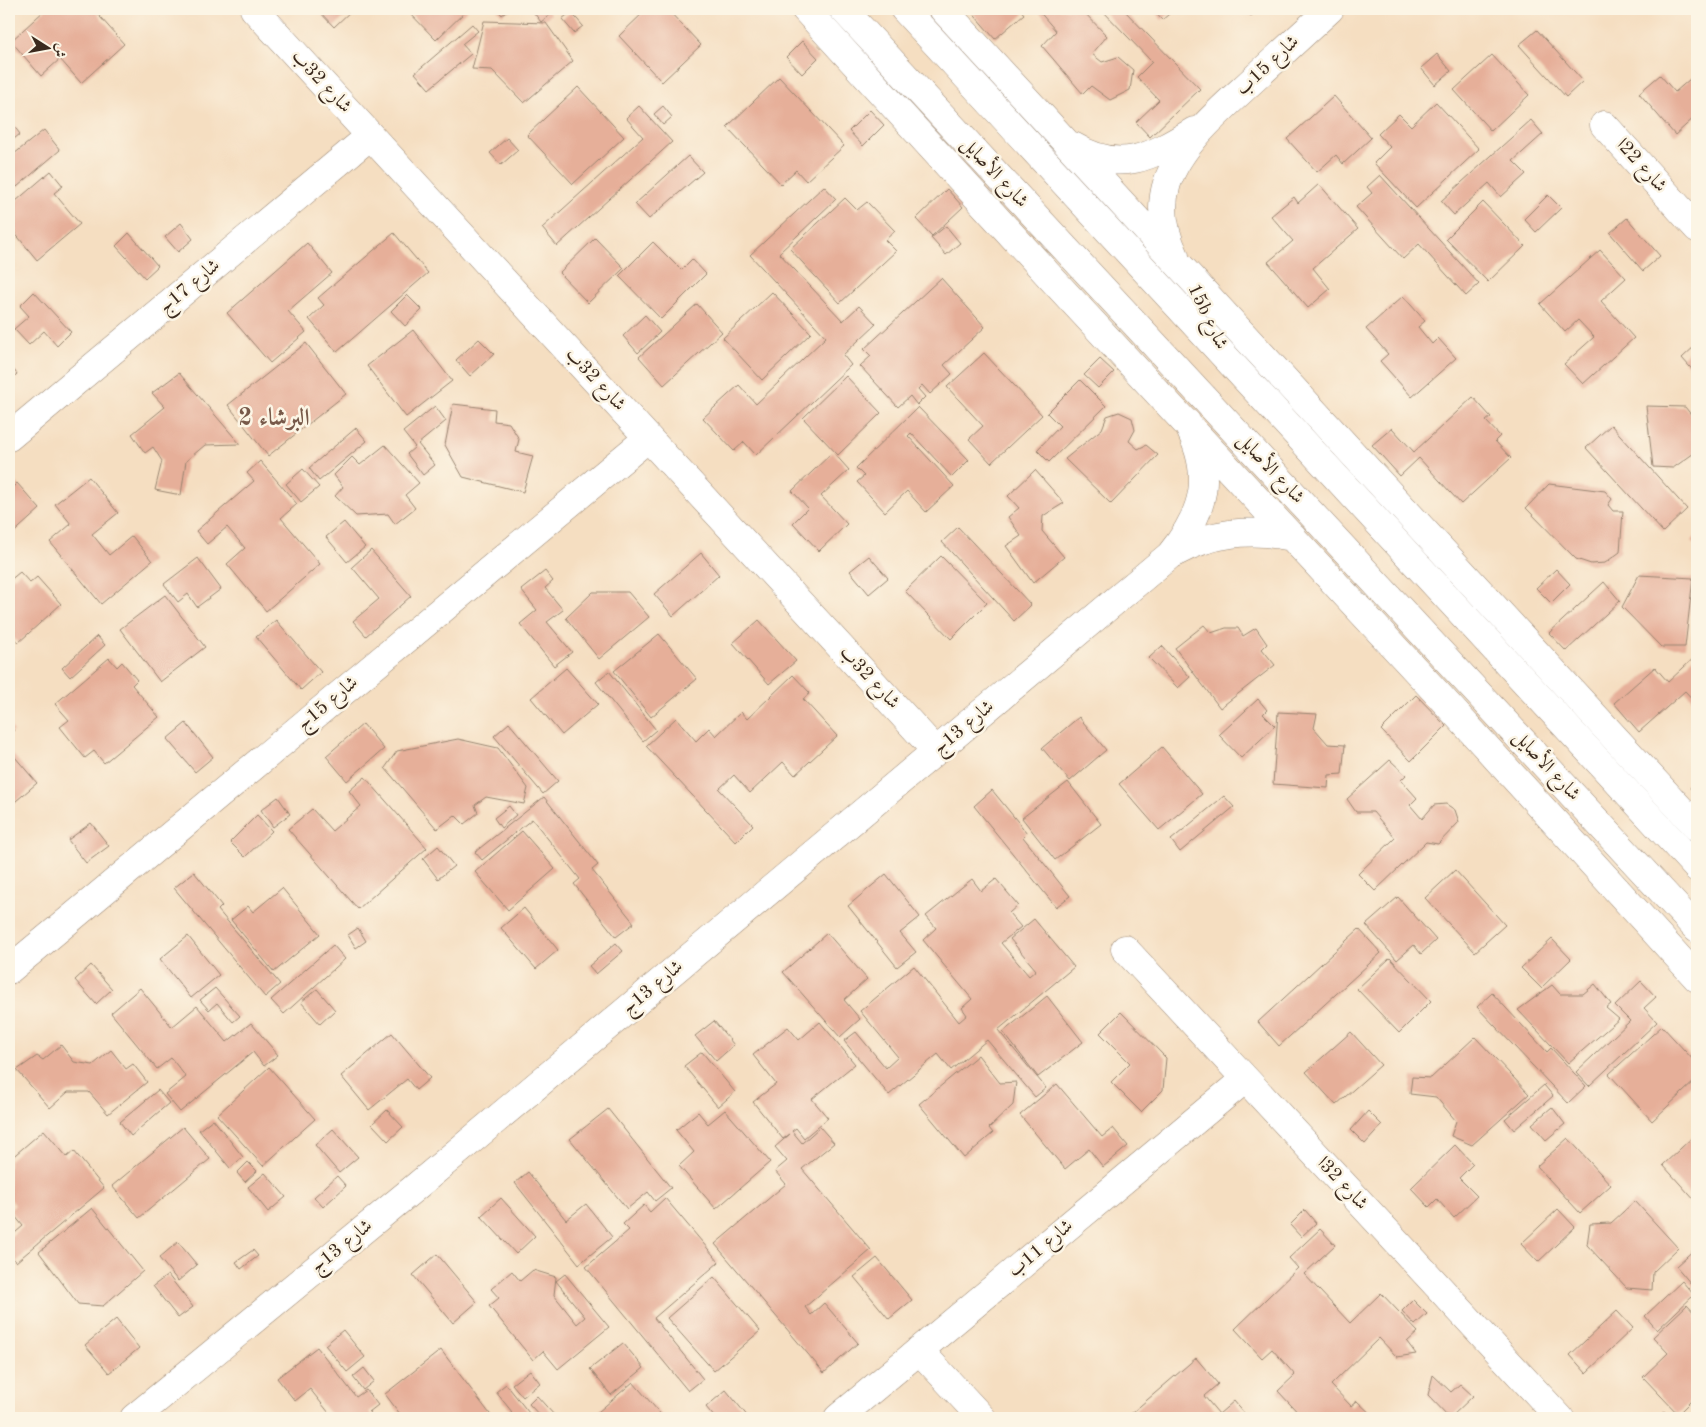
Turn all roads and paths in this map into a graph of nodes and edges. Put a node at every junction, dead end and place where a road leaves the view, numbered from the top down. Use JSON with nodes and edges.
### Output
{"nodes":[{"id":1,"x":254,"y":9,"type":"edge"},
{"id":2,"x":805,"y":9,"type":"edge"},
{"id":3,"x":843,"y":9,"type":"edge"},
{"id":4,"x":904,"y":9,"type":"edge"},
{"id":5,"x":942,"y":9,"type":"edge"},
{"id":6,"x":1330,"y":9,"type":"edge"},
{"id":7,"x":1206,"y":123,"type":"junction"},
{"id":8,"x":1604,"y":126,"type":"dead end"},
{"id":9,"x":370,"y":136,"type":"junction"},
{"id":10,"x":1062,"y":138,"type":"junction"},
{"id":11,"x":1697,"y":228,"type":"edge"},
{"id":12,"x":1186,"y":272,"type":"junction"},
{"id":13,"x":1228,"y":361,"type":"junction"},
{"id":14,"x":1187,"y":423,"type":"junction"},
{"id":15,"x":9,"y":437,"type":"edge"},
{"id":16,"x":648,"y":438,"type":"junction"},
{"id":17,"x":1293,"y":537,"type":"junction"},
{"id":18,"x":1170,"y":555,"type":"junction"},
{"id":19,"x":936,"y":751,"type":"junction"},
{"id":20,"x":1697,"y":827,"type":"edge"},
{"id":21,"x":1697,"y":868,"type":"edge"},
{"id":22,"x":1697,"y":929,"type":"edge"},
{"id":23,"x":1125,"y":949,"type":"dead end"},
{"id":24,"x":9,"y":970,"type":"edge"},
{"id":25,"x":1697,"y":978,"type":"edge"},
{"id":26,"x":1245,"y":1079,"type":"junction"},
{"id":27,"x":920,"y":1350,"type":"junction"},
{"id":28,"x":134,"y":1418,"type":"edge"},
{"id":29,"x":838,"y":1418,"type":"edge"},
{"id":30,"x":982,"y":1418,"type":"edge"},
{"id":31,"x":1560,"y":1418,"type":"edge"}],
"edges":[{"from":1,"to":9,"type":"street","name":"شارع 32ب"},
{"from":2,"to":14,"type":"street"},
{"from":3,"to":22,"type":"street","name":"شارع الأصايل"},
{"from":4,"to":13,"type":"street"},
{"from":5,"to":10,"type":"street"},
{"from":6,"to":7,"type":"street","name":"شارع 15ب"},
{"from":7,"to":10,"type":"street","name":"شارع 15ب"},
{"from":7,"to":12,"type":"street","name":"شارع 15ب"},
{"from":8,"to":11,"type":"street","name":"شارع 22ا"},
{"from":9,"to":15,"type":"street","name":"شارع 17ج"},
{"from":9,"to":16,"type":"street","name":"شارع 32ب"},
{"from":10,"to":12,"type":"street"},
{"from":12,"to":13,"type":"street","name":"15b شارع"},
{"from":12,"to":20,"type":"street"},
{"from":13,"to":21,"type":"street"},
{"from":14,"to":17,"type":"street"},
{"from":14,"to":18,"type":"street","name":"شارع 13ج"},
{"from":16,"to":19,"type":"street","name":"شارع 32ب"},
{"from":16,"to":24,"type":"street","name":"شارع 15ج"},
{"from":17,"to":18,"type":"street","name":"شارع 13ج"},
{"from":17,"to":25,"type":"street"},
{"from":18,"to":19,"type":"street","name":"شارع 13ج"},
{"from":19,"to":28,"type":"street","name":"شارع 13ج"},
{"from":23,"to":26,"type":"street","name":"شارع 32ا"},
{"from":26,"to":27,"type":"street","name":"شارع 11ب"},
{"from":26,"to":31,"type":"street","name":"شارع 32ا"},
{"from":27,"to":29,"type":"street","name":"شارع 11ب"},
{"from":27,"to":30,"type":"street"}]}
